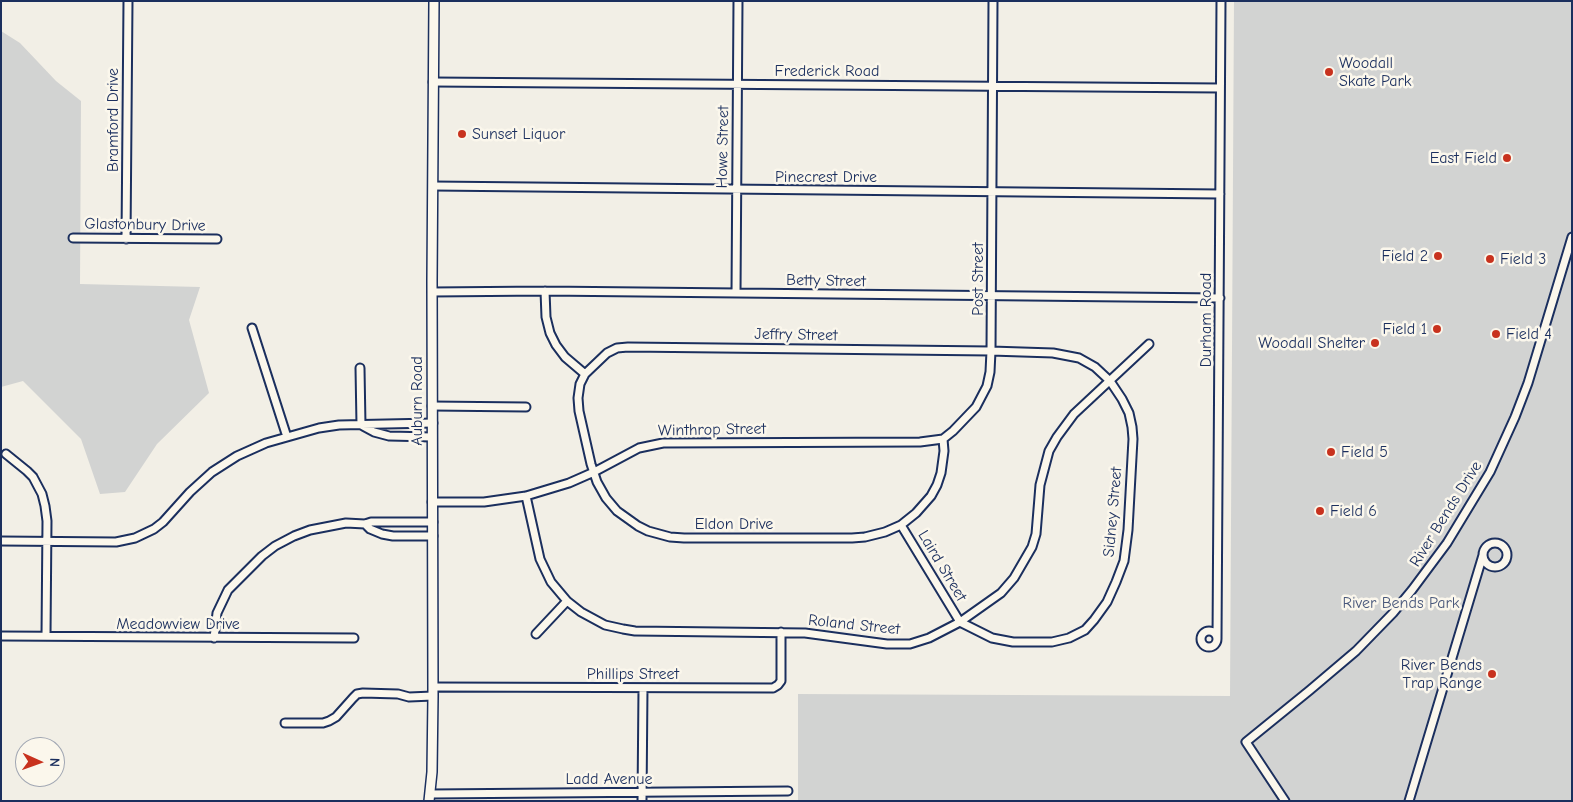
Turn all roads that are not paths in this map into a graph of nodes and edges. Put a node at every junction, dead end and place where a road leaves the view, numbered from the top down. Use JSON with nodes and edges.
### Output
{"nodes":[{"id":1,"x":128,"y":1,"type":"edge"},
{"id":2,"x":434,"y":1,"type":"edge"},
{"id":3,"x":738,"y":1,"type":"edge"},
{"id":4,"x":994,"y":1,"type":"edge"},
{"id":5,"x":1221,"y":1,"type":"edge"},
{"id":6,"x":433,"y":82,"type":"junction"},
{"id":7,"x":738,"y":84,"type":"junction"},
{"id":8,"x":993,"y":86,"type":"junction"},
{"id":9,"x":1220,"y":88,"type":"junction"},
{"id":10,"x":433,"y":186,"type":"junction"},
{"id":11,"x":737,"y":190,"type":"junction"},
{"id":12,"x":993,"y":192,"type":"junction"},
{"id":13,"x":1220,"y":194,"type":"junction"},
{"id":14,"x":1572,"y":237,"type":"edge"},
{"id":15,"x":73,"y":238,"type":"dead end"},
{"id":16,"x":126,"y":239,"type":"junction"},
{"id":17,"x":217,"y":239,"type":"dead end"},
{"id":18,"x":544,"y":291,"type":"junction"},
{"id":19,"x":432,"y":292,"type":"junction"},
{"id":20,"x":736,"y":294,"type":"junction"},
{"id":21,"x":992,"y":296,"type":"junction"},
{"id":22,"x":1220,"y":298,"type":"junction"},
{"id":23,"x":252,"y":328,"type":"dead end"},
{"id":24,"x":1149,"y":344,"type":"dead end"},
{"id":25,"x":991,"y":351,"type":"junction"},
{"id":26,"x":360,"y":368,"type":"dead end"},
{"id":27,"x":585,"y":374,"type":"junction"},
{"id":28,"x":1110,"y":381,"type":"junction"},
{"id":29,"x":432,"y":406,"type":"junction"},
{"id":30,"x":526,"y":407,"type":"dead end"},
{"id":31,"x":432,"y":424,"type":"junction"},
{"id":32,"x":361,"y":425,"type":"junction"},
{"id":33,"x":287,"y":437,"type":"junction"},
{"id":34,"x":432,"y":437,"type":"junction"},
{"id":35,"x":943,"y":439,"type":"junction"},
{"id":36,"x":6,"y":454,"type":"dead end"},
{"id":37,"x":594,"y":472,"type":"junction"},
{"id":38,"x":526,"y":496,"type":"junction"},
{"id":39,"x":432,"y":502,"type":"junction"},
{"id":40,"x":433,"y":522,"type":"junction"},
{"id":41,"x":364,"y":524,"type":"junction"},
{"id":42,"x":901,"y":525,"type":"junction"},
{"id":43,"x":433,"y":536,"type":"junction"},
{"id":44,"x":1,"y":541,"type":"edge"},
{"id":45,"x":46,"y":541,"type":"junction"},
{"id":46,"x":1483,"y":554,"type":"junction"},
{"id":47,"x":1480,"y":565,"type":"junction"},
{"id":48,"x":1488,"y":565,"type":"junction"},
{"id":49,"x":566,"y":601,"type":"junction"},
{"id":50,"x":960,"y":622,"type":"junction"},
{"id":51,"x":1217,"y":625,"type":"junction"},
{"id":52,"x":781,"y":632,"type":"junction"},
{"id":53,"x":1206,"y":632,"type":"junction"},
{"id":54,"x":536,"y":634,"type":"dead end"},
{"id":55,"x":1,"y":636,"type":"edge"},
{"id":56,"x":46,"y":636,"type":"junction"},
{"id":57,"x":214,"y":638,"type":"junction"},
{"id":58,"x":354,"y":638,"type":"dead end"},
{"id":59,"x":1217,"y":639,"type":"junction"},
{"id":60,"x":643,"y":688,"type":"junction"},
{"id":61,"x":433,"y":692,"type":"junction"},
{"id":62,"x":286,"y":722,"type":"dead end"},
{"id":63,"x":788,"y":791,"type":"dead end"},
{"id":64,"x":430,"y":797,"type":"edge"},
{"id":65,"x":642,"y":797,"type":"edge"},
{"id":66,"x":1284,"y":801,"type":"edge"},
{"id":67,"x":1409,"y":801,"type":"edge"}],
"edges":[{"from":1,"to":16,"type":"street","name":"Bramford Drive"},
{"from":2,"to":6,"type":"main road","name":"Auburn Road"},
{"from":3,"to":7,"type":"street","name":"Howe Street"},
{"from":4,"to":8,"type":"street","name":"Post Street"},
{"from":5,"to":9,"type":"street","name":"Durham Road"},
{"from":6,"to":7,"type":"street","name":"Frederick Road"},
{"from":6,"to":10,"type":"main road","name":"Auburn Road"},
{"from":7,"to":8,"type":"street","name":"Frederick Road"},
{"from":7,"to":11,"type":"street","name":"Howe Street"},
{"from":8,"to":9,"type":"street","name":"Frederick Road"},
{"from":8,"to":12,"type":"street","name":"Post Street"},
{"from":9,"to":13,"type":"street","name":"Durham Road"},
{"from":10,"to":11,"type":"street","name":"Pinecrest Drive"},
{"from":10,"to":19,"type":"main road","name":"Auburn Road"},
{"from":11,"to":12,"type":"street","name":"Pinecrest Drive"},
{"from":11,"to":20,"type":"street","name":"Howe Street"},
{"from":12,"to":13,"type":"street","name":"Pinecrest Drive"},
{"from":12,"to":21,"type":"street","name":"Post Street"},
{"from":13,"to":22,"type":"street","name":"Durham Road"},
{"from":14,"to":66,"type":"street","name":"River Bends Drive"},
{"from":15,"to":16,"type":"street","name":"Glastonbury Drive"},
{"from":16,"to":17,"type":"street","name":"Glastonbury Drive"},
{"from":18,"to":19,"type":"street","name":"Betty Street"},
{"from":18,"to":20,"type":"street","name":"Betty Street"},
{"from":18,"to":27,"type":"street"},
{"from":19,"to":29,"type":"main road","name":"Auburn Road"},
{"from":20,"to":21,"type":"street","name":"Betty Street"},
{"from":21,"to":22,"type":"street","name":"Betty Street"},
{"from":21,"to":25,"type":"street","name":"Post Street"},
{"from":22,"to":51,"type":"street","name":"Durham Road"},
{"from":23,"to":33,"type":"street"},
{"from":24,"to":28,"type":"street","name":"Roland Street"},
{"from":25,"to":27,"type":"street","name":"Jeffry Street"},
{"from":25,"to":28,"type":"street","name":"Jeffry Street"},
{"from":25,"to":35,"type":"street","name":"Post Street"},
{"from":26,"to":32,"type":"street"},
{"from":27,"to":37,"type":"street"},
{"from":28,"to":50,"type":"street","name":"Roland Street"},
{"from":28,"to":50,"type":"street","name":"Sidney Street"},
{"from":29,"to":30,"type":"street"},
{"from":29,"to":31,"type":"main road","name":"Auburn Road"},
{"from":31,"to":32,"type":"street"},
{"from":31,"to":34,"type":"main road","name":"Auburn Road"},
{"from":32,"to":33,"type":"street"},
{"from":32,"to":34,"type":"street"},
{"from":33,"to":45,"type":"street"},
{"from":34,"to":39,"type":"main road","name":"Auburn Road"},
{"from":35,"to":37,"type":"street","name":"Winthrop Street"},
{"from":35,"to":42,"type":"street"},
{"from":36,"to":45,"type":"street"},
{"from":37,"to":38,"type":"street","name":"Winthrop Street"},
{"from":37,"to":42,"type":"street","name":"Eldon Drive"},
{"from":38,"to":39,"type":"street","name":"Winthrop Street"},
{"from":38,"to":49,"type":"street","name":"Roland Street"},
{"from":39,"to":40,"type":"main road","name":"Auburn Road"},
{"from":40,"to":41,"type":"street"},
{"from":40,"to":43,"type":"main road","name":"Auburn Road"},
{"from":41,"to":43,"type":"street"},
{"from":41,"to":57,"type":"street"},
{"from":42,"to":50,"type":"street","name":"Laird Street"},
{"from":43,"to":61,"type":"main road","name":"Auburn Road"},
{"from":44,"to":45,"type":"street"},
{"from":45,"to":56,"type":"street"},
{"from":46,"to":47,"type":"street"},
{"from":46,"to":48,"type":"street"},
{"from":46,"to":48,"type":"street"},
{"from":47,"to":48,"type":"street"},
{"from":47,"to":67,"type":"street"},
{"from":49,"to":52,"type":"street","name":"Roland Street"},
{"from":49,"to":54,"type":"street"},
{"from":50,"to":52,"type":"street","name":"Roland Street"},
{"from":51,"to":53,"type":"street"},
{"from":51,"to":59,"type":"street","name":"Durham Road"},
{"from":52,"to":60,"type":"street","name":"Phillips Street"},
{"from":53,"to":59,"type":"street"},
{"from":53,"to":59,"type":"street"},
{"from":55,"to":56,"type":"street","name":"Meadowview Drive"},
{"from":56,"to":57,"type":"street","name":"Meadowview Drive"},
{"from":57,"to":58,"type":"street","name":"Meadowview Drive"},
{"from":60,"to":61,"type":"street","name":"Phillips Street"},
{"from":60,"to":65,"type":"street"},
{"from":61,"to":62,"type":"street","name":"Phillips Street"},
{"from":61,"to":64,"type":"main road","name":"Auburn Road"},
{"from":63,"to":65,"type":"street","name":"Ladd Avenue"},
{"from":64,"to":65,"type":"street","name":"Ladd Avenue"}]}
